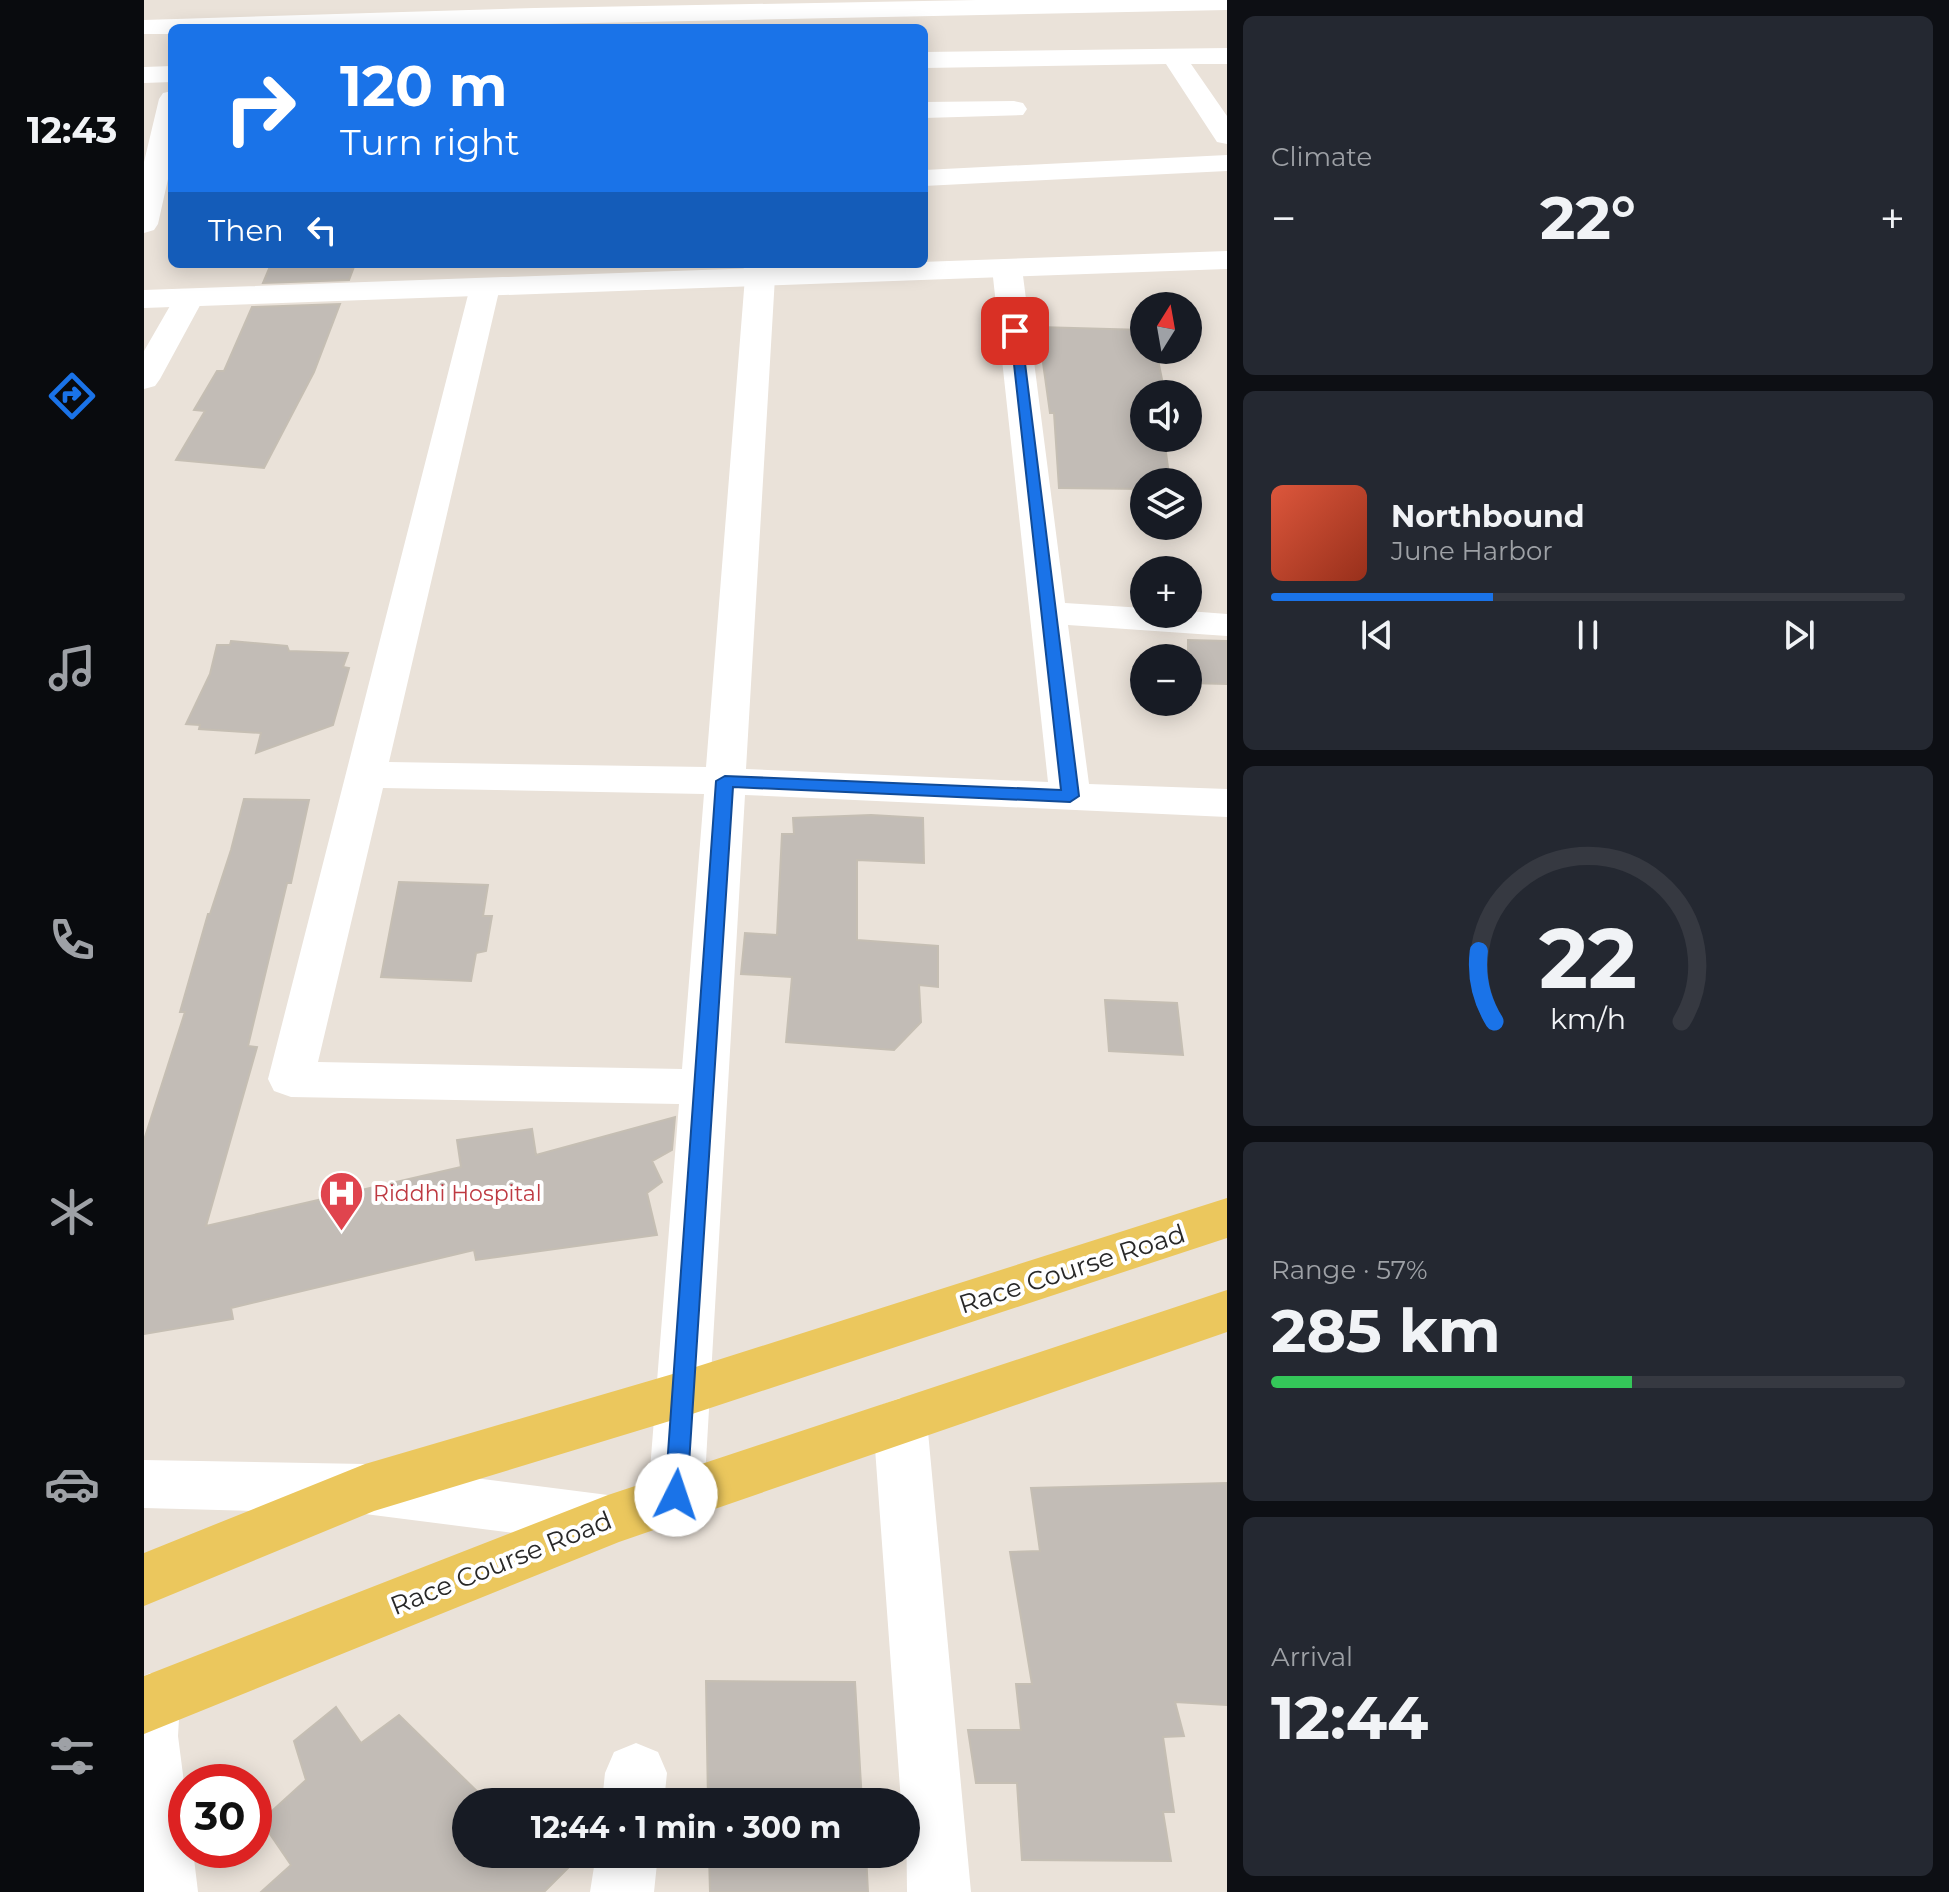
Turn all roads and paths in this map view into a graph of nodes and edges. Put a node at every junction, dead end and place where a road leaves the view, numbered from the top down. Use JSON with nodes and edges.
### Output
{"nodes":[{"id":1,"x":1227,"y":3,"type":"edge"},
{"id":2,"x":242,"y":24,"type":"edge"},
{"id":3,"x":168,"y":26,"type":"edge"},
{"id":4,"x":144,"y":27,"type":"edge"},
{"id":5,"x":1173,"y":56,"type":"junction"},
{"id":6,"x":1227,"y":56,"type":"edge"},
{"id":7,"x":928,"y":60,"type":"edge"},
{"id":8,"x":168,"y":74,"type":"edge"},
{"id":9,"x":144,"y":75,"type":"edge"},
{"id":10,"x":1014,"y":109,"type":"dead end"},
{"id":11,"x":928,"y":110,"type":"edge"},
{"id":12,"x":168,"y":113,"type":"edge"},
{"id":13,"x":1227,"y":136,"type":"edge"},
{"id":14,"x":1227,"y":163,"type":"edge"},
{"id":15,"x":151,"y":172,"type":"edge"},
{"id":16,"x":928,"y":178,"type":"edge"},
{"id":17,"x":144,"y":224,"type":"edge"},
{"id":18,"x":1227,"y":260,"type":"edge"},
{"id":19,"x":1007,"y":268,"type":"junction"},
{"id":20,"x":759,"y":270,"type":"edge"},
{"id":21,"x":485,"y":287,"type":"junction"},
{"id":22,"x":189,"y":298,"type":"junction"},
{"id":23,"x":144,"y":299,"type":"edge"},
{"id":24,"x":144,"y":379,"type":"edge"},
{"id":25,"x":1049,"y":613,"type":"junction"},
{"id":26,"x":1227,"y":625,"type":"edge"},
{"id":27,"x":365,"y":775,"type":"junction"},
{"id":28,"x":725,"y":781,"type":"junction"},
{"id":29,"x":1070,"y":796,"type":"junction"},
{"id":30,"x":1227,"y":803,"type":"edge"},
{"id":31,"x":704,"y":1087,"type":"junction"},
{"id":32,"x":1227,"y":1218,"type":"edge"},
{"id":33,"x":1227,"y":1311,"type":"edge"},
{"id":34,"x":683,"y":1394,"type":"junction"},
{"id":35,"x":900,"y":1421,"type":"junction"},
{"id":36,"x":144,"y":1484,"type":"edge"},
{"id":37,"x":365,"y":1489,"type":"junction"},
{"id":38,"x":676,"y":1495,"type":"junction"},
{"id":39,"x":608,"y":1520,"type":"junction"},
{"id":40,"x":144,"y":1580,"type":"edge"},
{"id":41,"x":147,"y":1704,"type":"edge"},
{"id":42,"x":625,"y":1868,"type":"edge"},
{"id":43,"x":166,"y":1892,"type":"edge"},
{"id":44,"x":622,"y":1892,"type":"edge"},
{"id":45,"x":939,"y":1892,"type":"edge"}],
"edges":[{"from":1,"to":2,"type":"street"},
{"from":3,"to":4,"type":"street"},
{"from":5,"to":6,"type":"street"},
{"from":5,"to":7,"type":"street"},
{"from":5,"to":13,"type":"street"},
{"from":8,"to":9,"type":"street"},
{"from":10,"to":11,"type":"street"},
{"from":12,"to":15,"type":"street"},
{"from":14,"to":16,"type":"street"},
{"from":15,"to":17,"type":"street"},
{"from":18,"to":19,"type":"street"},
{"from":19,"to":20,"type":"street"},
{"from":19,"to":25,"type":"street"},
{"from":20,"to":21,"type":"street"},
{"from":20,"to":28,"type":"street"},
{"from":21,"to":22,"type":"street"},
{"from":21,"to":27,"type":"street"},
{"from":22,"to":23,"type":"street"},
{"from":22,"to":24,"type":"street"},
{"from":25,"to":26,"type":"street"},
{"from":25,"to":29,"type":"street"},
{"from":27,"to":28,"type":"street"},
{"from":27,"to":31,"type":"street"},
{"from":28,"to":29,"type":"street"},
{"from":28,"to":31,"type":"street"},
{"from":29,"to":30,"type":"street"},
{"from":31,"to":34,"type":"street"},
{"from":32,"to":34,"type":"main road","name":"Race Course Road"},
{"from":33,"to":35,"type":"main road","name":"Race Course Road"},
{"from":34,"to":37,"type":"main road","name":"Race Course Road"},
{"from":34,"to":38,"type":"street"},
{"from":35,"to":38,"type":"main road","name":"Race Course Road"},
{"from":35,"to":45,"type":"street"},
{"from":36,"to":37,"type":"street"},
{"from":37,"to":39,"type":"street"},
{"from":37,"to":40,"type":"main road","name":"Race Course Road"},
{"from":38,"to":39,"type":"main road","name":"Race Course Road"},
{"from":39,"to":41,"type":"main road","name":"Race Course Road"},
{"from":41,"to":43,"type":"street"},
{"from":42,"to":44,"type":"street"}]}
